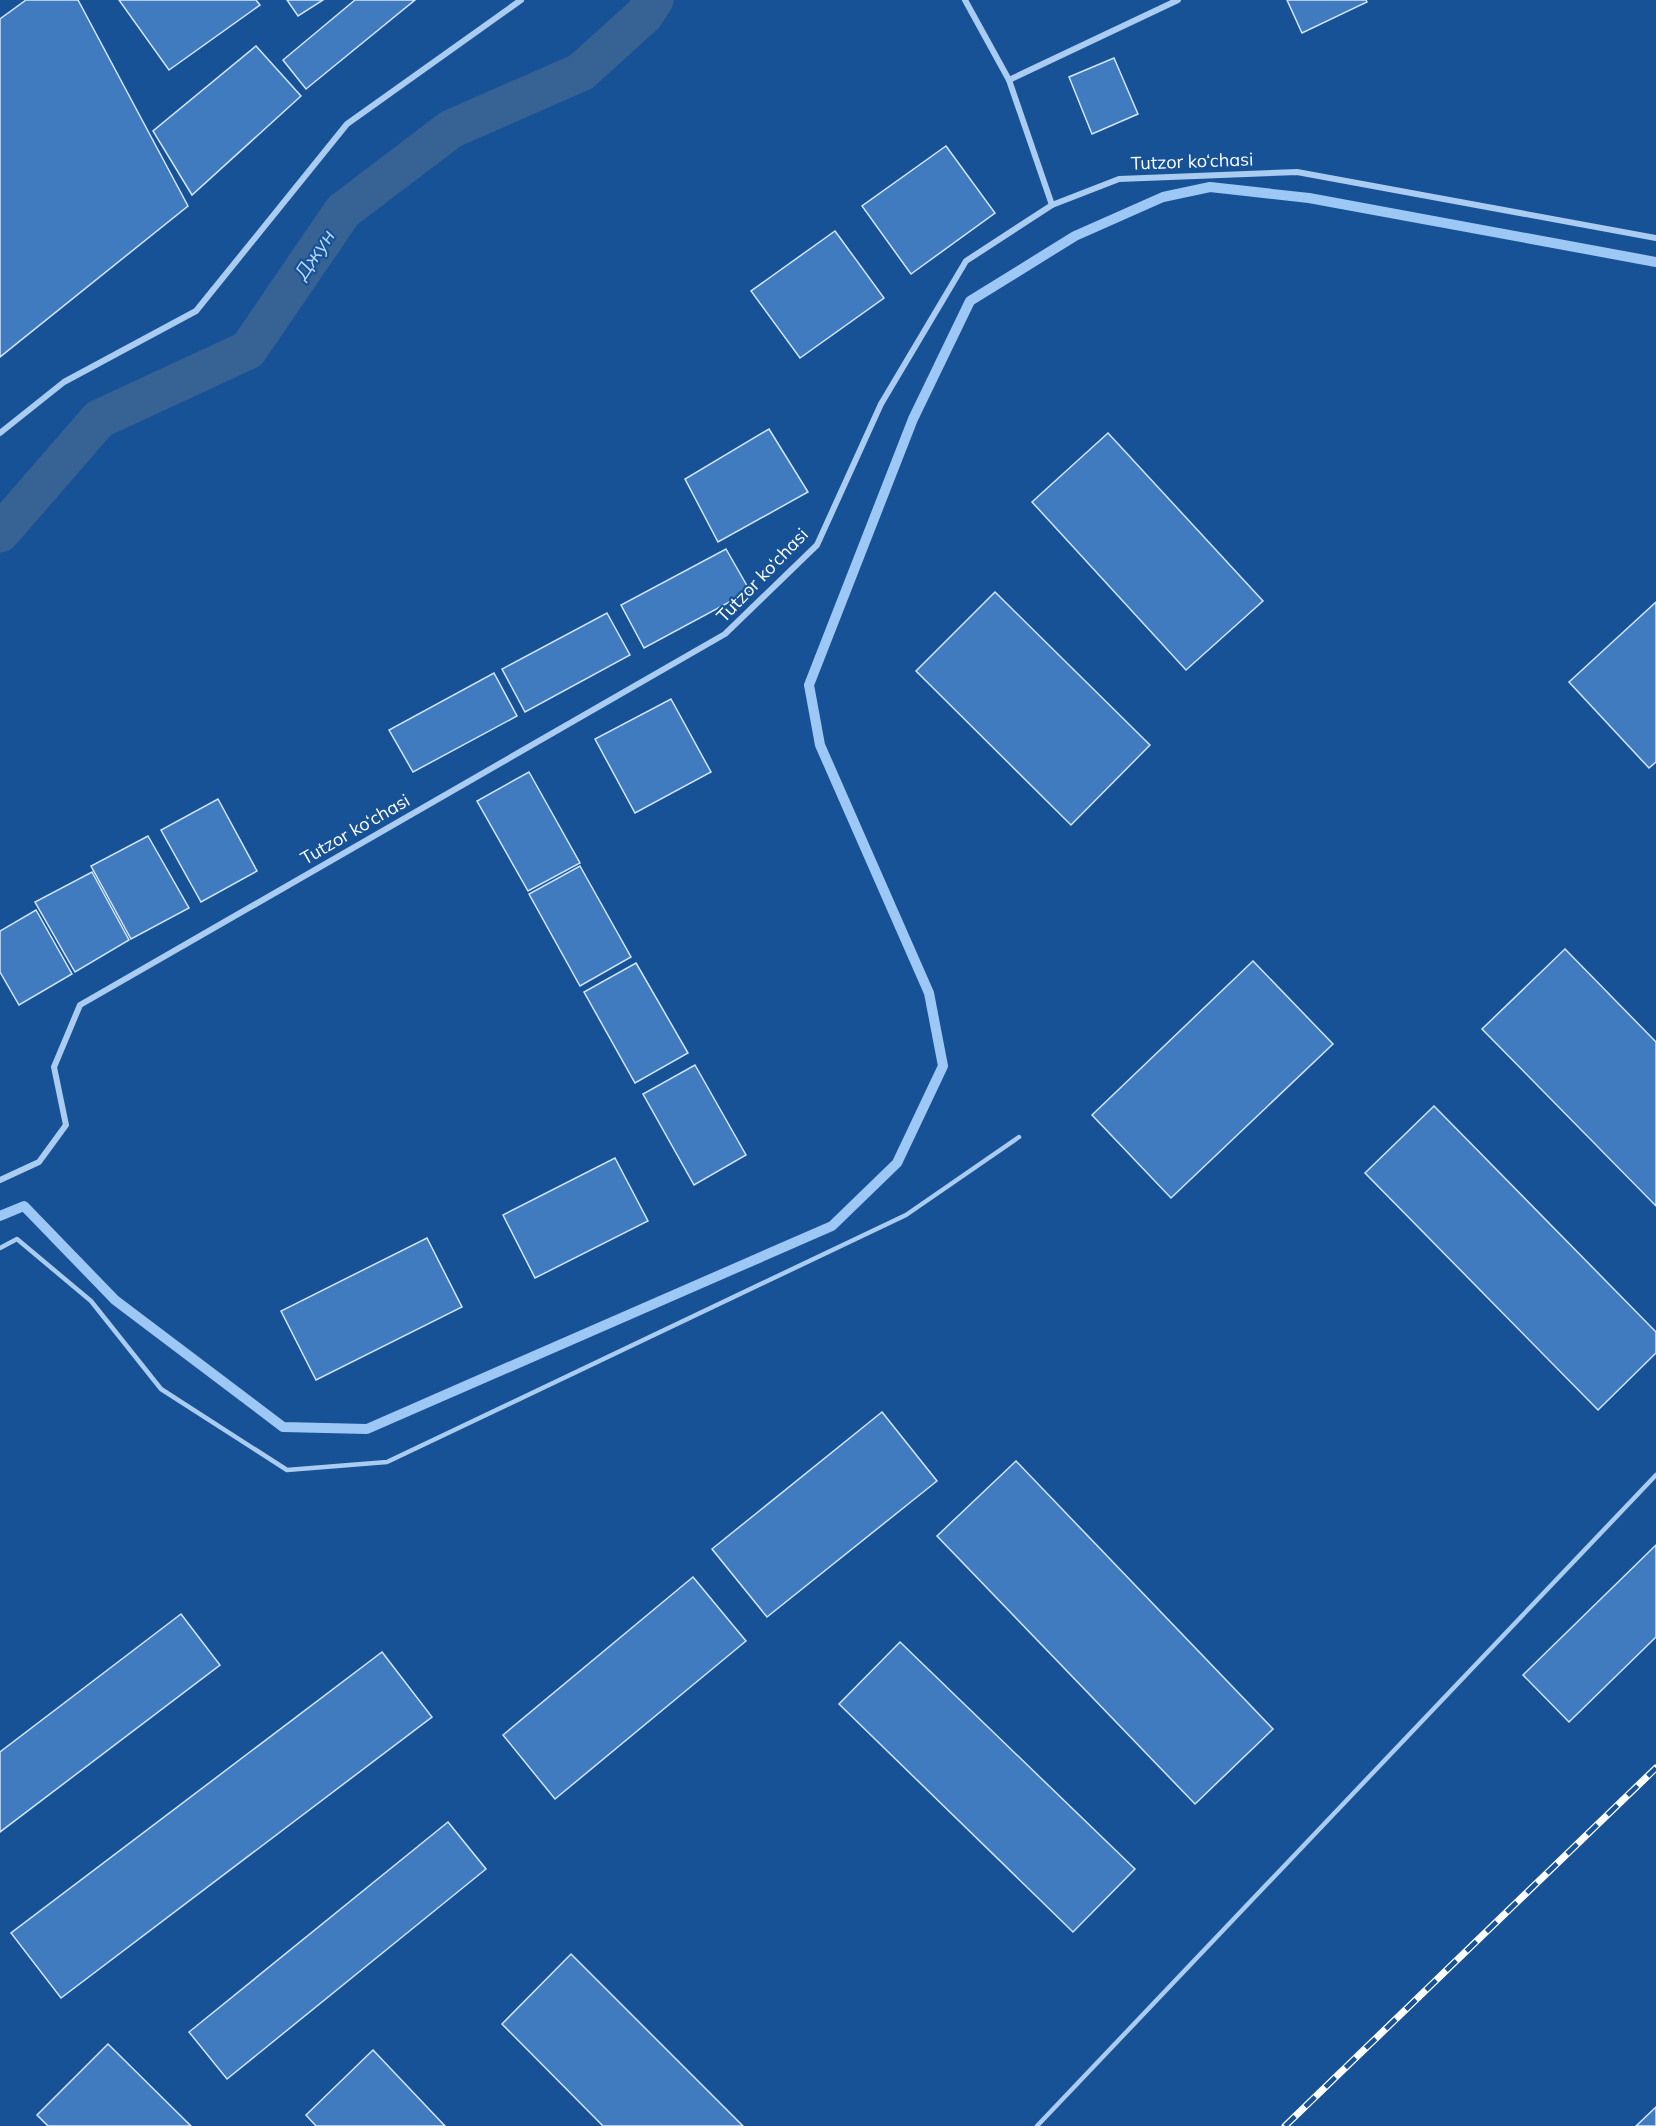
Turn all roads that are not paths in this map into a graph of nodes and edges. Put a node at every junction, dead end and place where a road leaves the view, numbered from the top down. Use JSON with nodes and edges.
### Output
{"nodes":[{"id":1,"x":521,"y":0,"type":"edge"},
{"id":2,"x":965,"y":0,"type":"edge"},
{"id":3,"x":1178,"y":0,"type":"edge"},
{"id":4,"x":1009,"y":80,"type":"junction"},
{"id":5,"x":1052,"y":205,"type":"junction"},
{"id":6,"x":1656,"y":238,"type":"edge"},
{"id":7,"x":0,"y":433,"type":"edge"},
{"id":8,"x":1019,"y":1137,"type":"dead end"},
{"id":9,"x":0,"y":1180,"type":"edge"},
{"id":10,"x":0,"y":1248,"type":"edge"},
{"id":11,"x":1656,"y":1475,"type":"edge"},
{"id":12,"x":1037,"y":2126,"type":"edge"}],
"edges":[{"from":1,"to":7,"type":"street"},
{"from":2,"to":4,"type":"street"},
{"from":3,"to":4,"type":"street"},
{"from":4,"to":5,"type":"street"},
{"from":5,"to":6,"type":"street","name":"Tutzor ko‘chasi"},
{"from":5,"to":9,"type":"street","name":"Tutzor ko‘chasi"},
{"from":8,"to":10,"type":"lane"},
{"from":11,"to":12,"type":"lane"}]}
